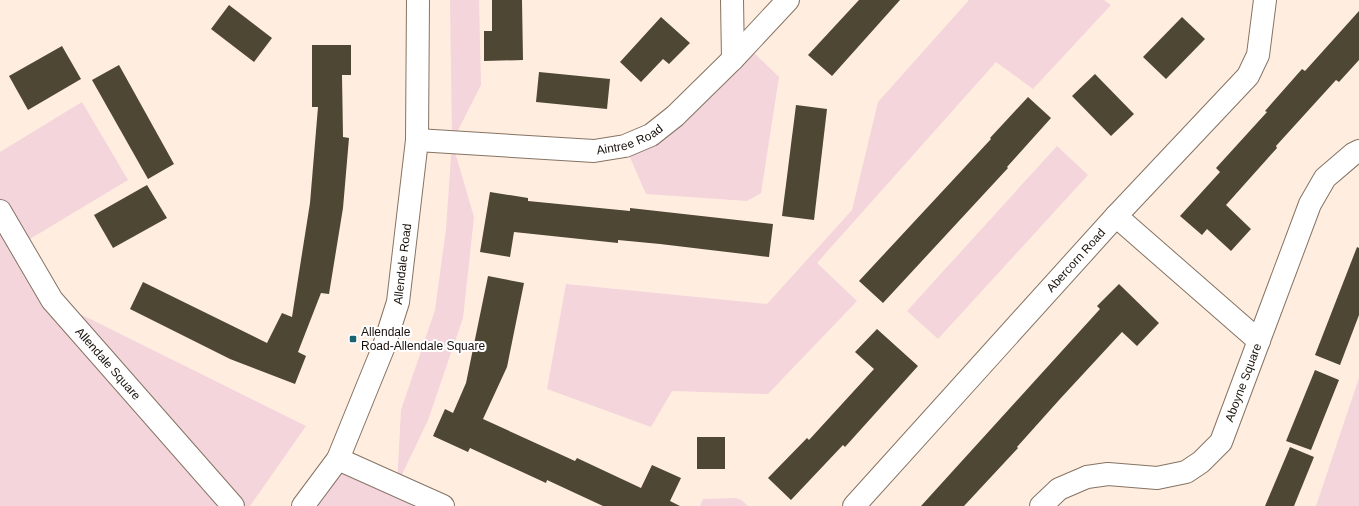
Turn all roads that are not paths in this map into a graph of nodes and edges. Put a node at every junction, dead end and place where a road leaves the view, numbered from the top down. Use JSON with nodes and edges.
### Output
{"nodes":[{"id":1,"x":418,"y":0,"type":"edge"},
{"id":2,"x":732,"y":0,"type":"edge"},
{"id":3,"x":788,"y":0,"type":"edge"},
{"id":4,"x":1265,"y":0,"type":"edge"},
{"id":5,"x":733,"y":59,"type":"junction"},
{"id":6,"x":417,"y":140,"type":"junction"},
{"id":7,"x":1359,"y":151,"type":"edge"},
{"id":8,"x":0,"y":211,"type":"edge"},
{"id":9,"x":1116,"y":216,"type":"junction"},
{"id":10,"x":1259,"y":341,"type":"junction"},
{"id":11,"x":338,"y":459,"type":"junction"},
{"id":12,"x":233,"y":506,"type":"edge"},
{"id":13,"x":302,"y":506,"type":"edge"},
{"id":14,"x":443,"y":506,"type":"edge"},
{"id":15,"x":854,"y":506,"type":"edge"},
{"id":16,"x":1041,"y":506,"type":"edge"}],
"edges":[{"from":1,"to":6,"type":"street","name":"Allendale Road"},
{"from":2,"to":5,"type":"street"},
{"from":3,"to":5,"type":"street","name":"Aintree Road"},
{"from":4,"to":9,"type":"street","name":"Abercorn Road"},
{"from":5,"to":6,"type":"street","name":"Aintree Road"},
{"from":6,"to":11,"type":"street","name":"Allendale Road"},
{"from":7,"to":10,"type":"street","name":"Aboyne Square"},
{"from":8,"to":12,"type":"street","name":"Allendale Square"},
{"from":9,"to":10,"type":"street"},
{"from":9,"to":15,"type":"street","name":"Abercorn Road"},
{"from":10,"to":16,"type":"street","name":"Aboyne Square"},
{"from":11,"to":13,"type":"street","name":"Allendale Road"},
{"from":11,"to":14,"type":"street"}]}
